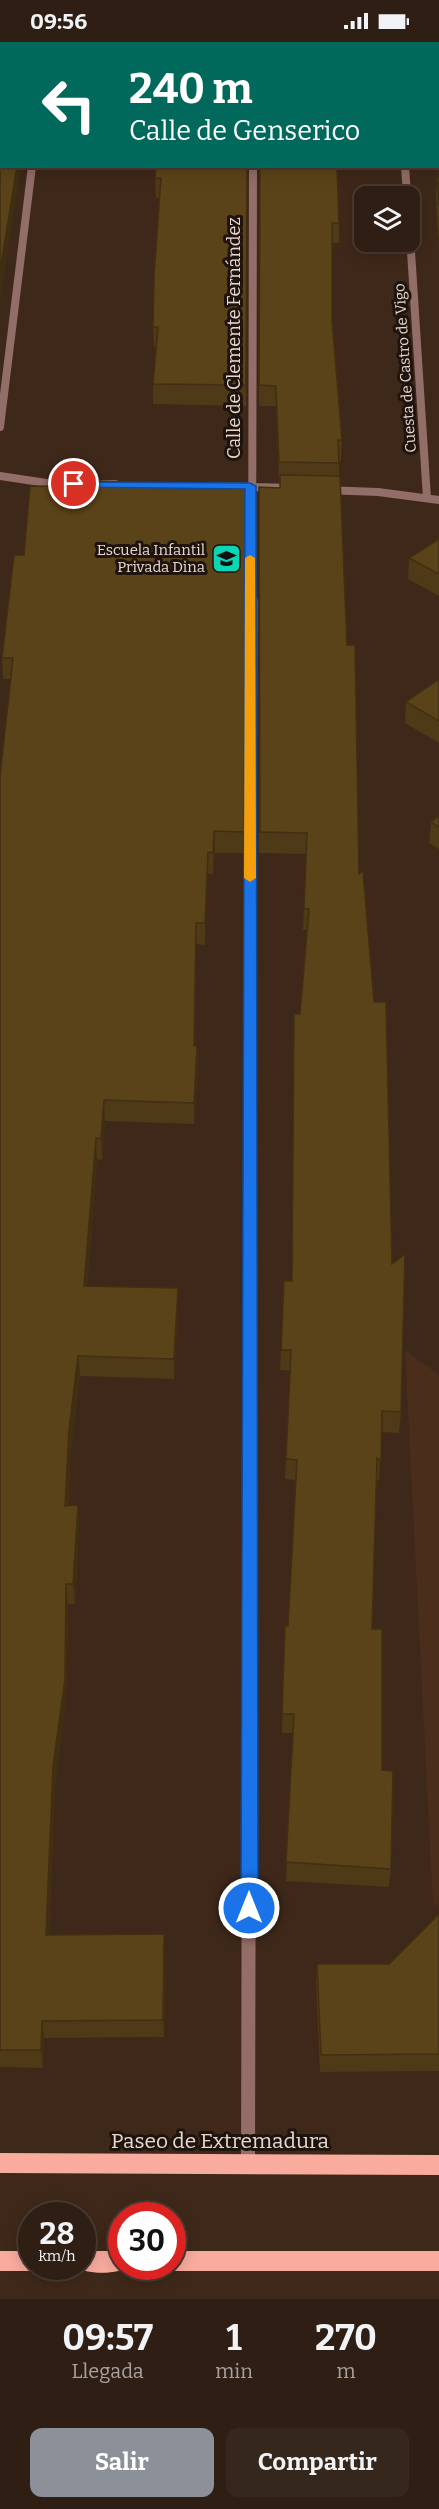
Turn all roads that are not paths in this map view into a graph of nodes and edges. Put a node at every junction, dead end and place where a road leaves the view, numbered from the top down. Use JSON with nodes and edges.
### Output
{"nodes":[{"id":1,"x":32,"y":168,"type":"edge"},
{"id":2,"x":253,"y":168,"type":"edge"},
{"id":3,"x":405,"y":168,"type":"edge"},
{"id":4,"x":406,"y":186,"type":"edge"},
{"id":5,"x":411,"y":252,"type":"edge"},
{"id":6,"x":0,"y":427,"type":"edge"},
{"id":7,"x":0,"y":476,"type":"edge"},
{"id":8,"x":122,"y":484,"type":"edge"},
{"id":9,"x":203,"y":485,"type":"edge"},
{"id":10,"x":250,"y":486,"type":"junction"},
{"id":11,"x":427,"y":498,"type":"junction"},
{"id":12,"x":439,"y":500,"type":"edge"},
{"id":13,"x":0,"y":2163,"type":"edge"},
{"id":14,"x":439,"y":2165,"type":"edge"},
{"id":15,"x":248,"y":2166,"type":"junction"},
{"id":16,"x":0,"y":2261,"type":"edge"},
{"id":17,"x":18,"y":2261,"type":"edge"},
{"id":18,"x":186,"y":2261,"type":"edge"},
{"id":19,"x":439,"y":2261,"type":"edge"}],
"edges":[{"from":1,"to":6,"type":"street"},
{"from":2,"to":10,"type":"street","name":"Calle de Clemente Fernández"},
{"from":3,"to":4,"type":"street"},
{"from":5,"to":11,"type":"street","name":"Cuesta de Castro de Vigo"},
{"from":7,"to":8,"type":"street"},
{"from":9,"to":10,"type":"street"},
{"from":10,"to":11,"type":"street"},
{"from":10,"to":15,"type":"street","name":"Calle de Clemente Fernández"},
{"from":11,"to":12,"type":"street"},
{"from":13,"to":15,"type":"main road","name":"Paseo de Extremadura"},
{"from":14,"to":15,"type":"main road","name":"Paseo de Extremadura"},
{"from":16,"to":17,"type":"main road"},
{"from":18,"to":19,"type":"main road"}]}
